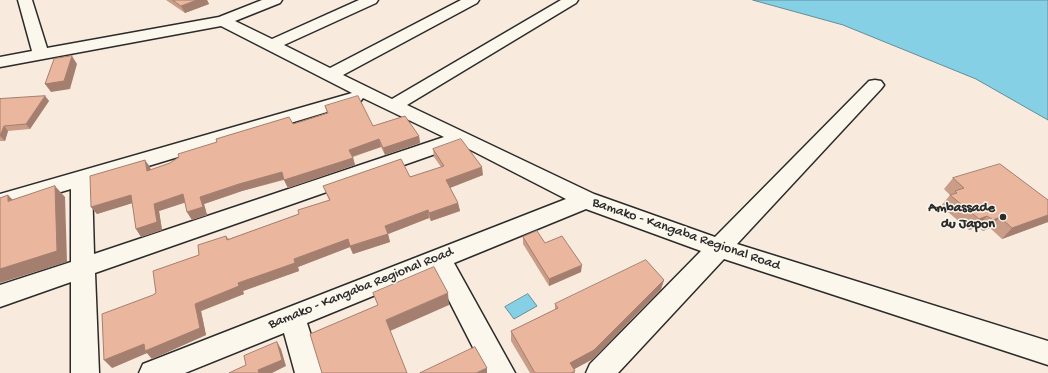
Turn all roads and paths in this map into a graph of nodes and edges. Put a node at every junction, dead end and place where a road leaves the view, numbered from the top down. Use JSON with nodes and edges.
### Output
{"nodes":[{"id":1,"x":275,"y":0,"type":"edge"},
{"id":2,"x":371,"y":0,"type":"edge"},
{"id":3,"x":571,"y":0,"type":"edge"},
{"id":4,"x":28,"y":1,"type":"edge"},
{"id":5,"x":466,"y":1,"type":"edge"},
{"id":6,"x":223,"y":21,"type":"junction"},
{"id":7,"x":272,"y":46,"type":"junction"},
{"id":8,"x":41,"y":54,"type":"junction"},
{"id":9,"x":0,"y":62,"type":"edge"},
{"id":10,"x":330,"y":75,"type":"junction"},
{"id":11,"x":875,"y":85,"type":"dead end"},
{"id":12,"x":368,"y":94,"type":"junction"},
{"id":13,"x":393,"y":106,"type":"junction"},
{"id":14,"x":462,"y":138,"type":"junction"},
{"id":15,"x":81,"y":179,"type":"junction"},
{"id":16,"x":586,"y":200,"type":"junction"},
{"id":17,"x":0,"y":202,"type":"edge"},
{"id":18,"x":719,"y":248,"type":"junction"},
{"id":19,"x":439,"y":258,"type":"junction"},
{"id":20,"x":83,"y":268,"type":"junction"},
{"id":21,"x":0,"y":296,"type":"edge"},
{"id":22,"x":292,"y":317,"type":"junction"},
{"id":23,"x":1048,"y":353,"type":"edge"},
{"id":24,"x":85,"y":373,"type":"edge"},
{"id":25,"x":153,"y":373,"type":"edge"},
{"id":26,"x":309,"y":373,"type":"edge"},
{"id":27,"x":501,"y":373,"type":"edge"},
{"id":28,"x":600,"y":373,"type":"edge"}],
"edges":[{"from":1,"to":6,"type":"street"},
{"from":2,"to":7,"type":"street"},
{"from":3,"to":13,"type":"street"},
{"from":4,"to":8,"type":"street"},
{"from":5,"to":10,"type":"street"},
{"from":6,"to":7,"type":"street"},
{"from":6,"to":8,"type":"street"},
{"from":7,"to":10,"type":"street"},
{"from":8,"to":9,"type":"street"},
{"from":10,"to":12,"type":"street"},
{"from":11,"to":18,"type":"street"},
{"from":12,"to":13,"type":"street"},
{"from":12,"to":15,"type":"street"},
{"from":13,"to":14,"type":"street"},
{"from":14,"to":16,"type":"street"},
{"from":14,"to":20,"type":"street"},
{"from":15,"to":17,"type":"street"},
{"from":15,"to":20,"type":"street"},
{"from":16,"to":18,"type":"street","name":"Bamako - Kangaba Regional Road"},
{"from":16,"to":19,"type":"street","name":"Bamako - Kangaba Regional Road"},
{"from":18,"to":23,"type":"street","name":"Bamako - Kangaba Regional Road"},
{"from":18,"to":28,"type":"street"},
{"from":19,"to":22,"type":"street","name":"Bamako - Kangaba Regional Road"},
{"from":19,"to":27,"type":"street"},
{"from":20,"to":21,"type":"street"},
{"from":20,"to":24,"type":"street"},
{"from":22,"to":25,"type":"street","name":"Bamako - Kangaba Regional Road"},
{"from":22,"to":26,"type":"street"}]}
